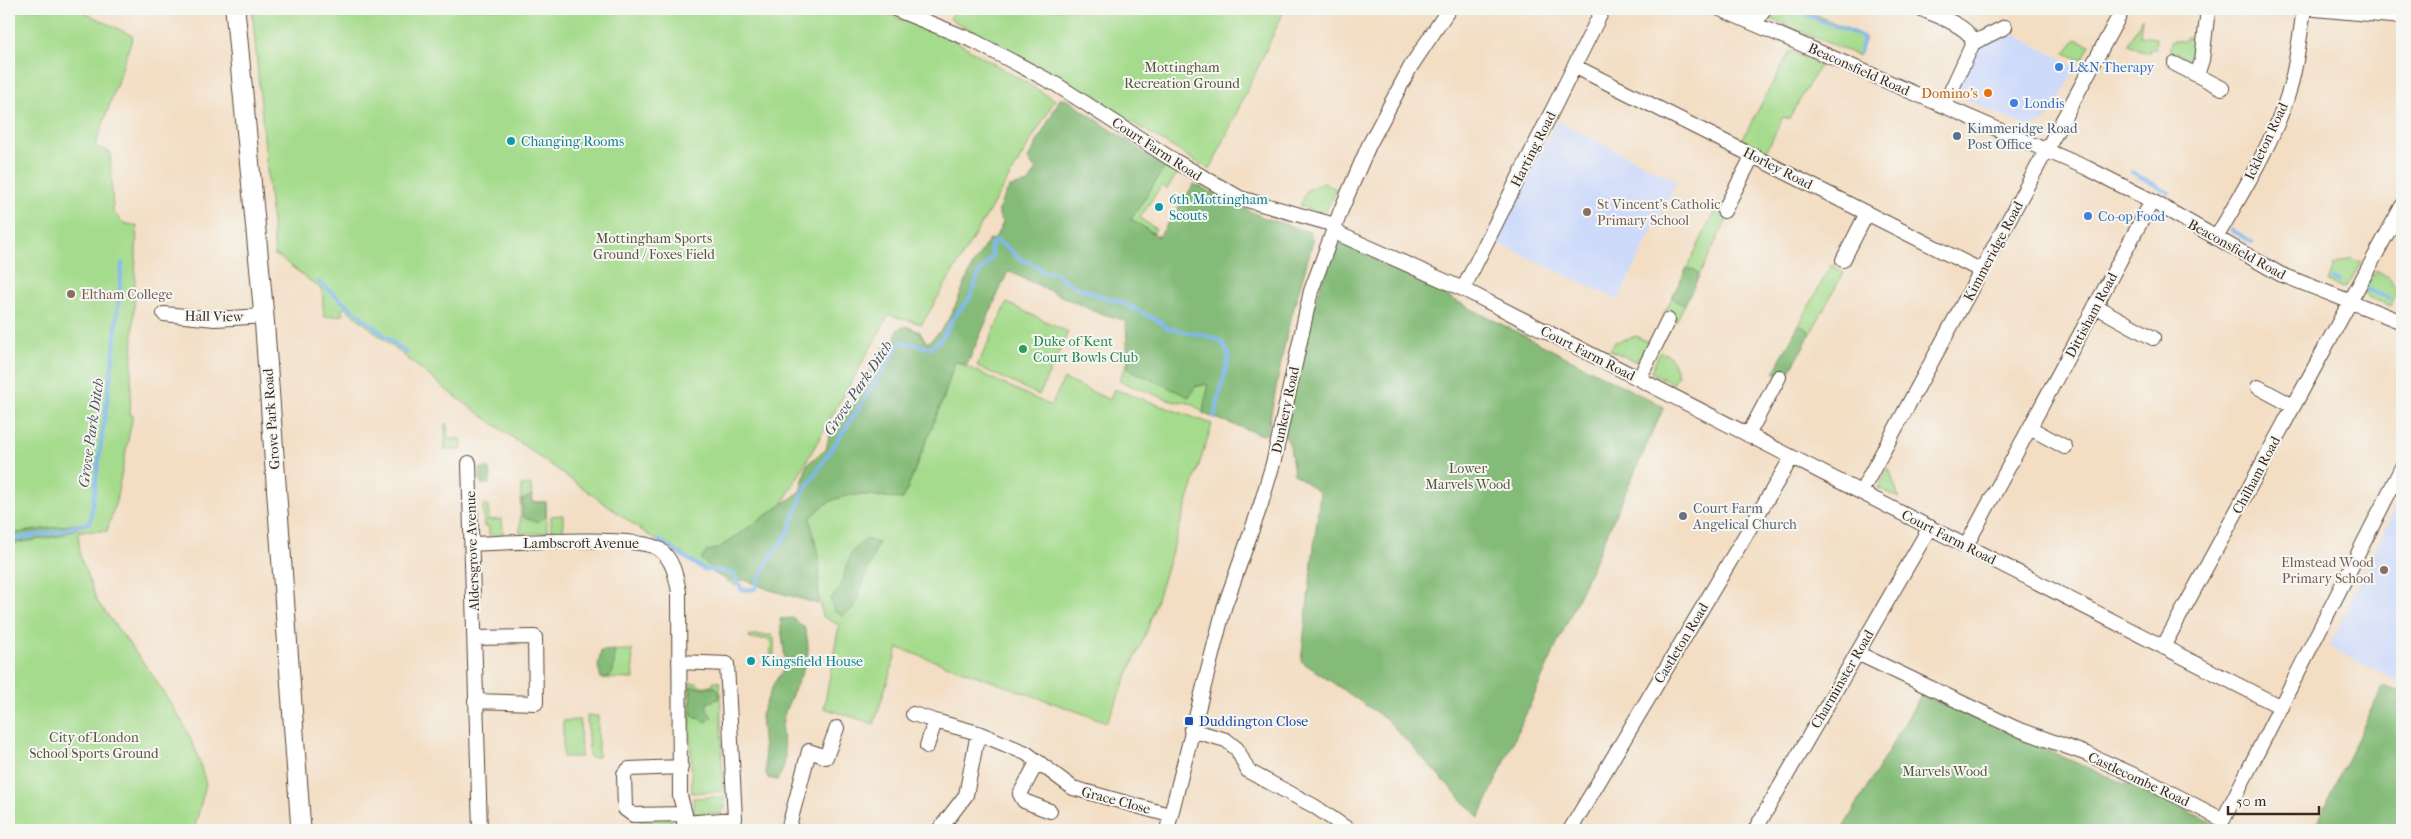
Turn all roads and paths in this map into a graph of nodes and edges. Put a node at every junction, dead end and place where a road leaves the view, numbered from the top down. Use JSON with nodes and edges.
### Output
{"nodes":[{"id":1,"x":235,"y":9,"type":"edge"},
{"id":2,"x":895,"y":9,"type":"edge"},
{"id":3,"x":1449,"y":9,"type":"edge"},
{"id":4,"x":1603,"y":9,"type":"edge"},
{"id":5,"x":1720,"y":9,"type":"edge"},
{"id":6,"x":1764,"y":9,"type":"edge"},
{"id":7,"x":1921,"y":9,"type":"edge"},
{"id":8,"x":2123,"y":9,"type":"edge"},
{"id":9,"x":2208,"y":9,"type":"edge"},
{"id":10,"x":2304,"y":9,"type":"edge"},
{"id":11,"x":2315,"y":9,"type":"edge"},
{"id":12,"x":2402,"y":18,"type":"edge"},
{"id":13,"x":1756,"y":24,"type":"junction"},
{"id":14,"x":2006,"y":27,"type":"dead end"},
{"id":15,"x":1973,"y":43,"type":"junction"},
{"id":16,"x":2175,"y":64,"type":"dead end"},
{"id":17,"x":1574,"y":66,"type":"junction"},
{"id":18,"x":2197,"y":75,"type":"junction"},
{"id":19,"x":2222,"y":88,"type":"dead end"},
{"id":20,"x":1944,"y":106,"type":"junction"},
{"id":21,"x":2047,"y":151,"type":"junction"},
{"id":22,"x":1753,"y":156,"type":"junction"},
{"id":23,"x":2152,"y":201,"type":"junction"},
{"id":24,"x":2402,"y":206,"type":"edge"},
{"id":25,"x":1724,"y":211,"type":"dead end"},
{"id":26,"x":1867,"y":212,"type":"junction"},
{"id":27,"x":1334,"y":228,"type":"junction"},
{"id":28,"x":2216,"y":238,"type":"junction"},
{"id":29,"x":1842,"y":260,"type":"dead end"},
{"id":30,"x":1982,"y":270,"type":"junction"},
{"id":31,"x":1463,"y":289,"type":"junction"},
{"id":32,"x":2350,"y":302,"type":"junction"},
{"id":33,"x":2095,"y":306,"type":"junction"},
{"id":34,"x":164,"y":314,"type":"dead end"},
{"id":35,"x":264,"y":316,"type":"junction"},
{"id":36,"x":1668,"y":320,"type":"dead end"},
{"id":37,"x":2402,"y":322,"type":"edge"},
{"id":38,"x":2153,"y":338,"type":"dead end"},
{"id":39,"x":1779,"y":377,"type":"dead end"},
{"id":40,"x":1639,"y":379,"type":"junction"},
{"id":41,"x":2258,"y":387,"type":"dead end"},
{"id":42,"x":2293,"y":406,"type":"junction"},
{"id":43,"x":2030,"y":428,"type":"junction"},
{"id":44,"x":1748,"y":435,"type":"junction"},
{"id":45,"x":2065,"y":447,"type":"dead end"},
{"id":46,"x":1792,"y":457,"type":"junction"},
{"id":47,"x":469,"y":463,"type":"dead end"},
{"id":48,"x":2402,"y":467,"type":"edge"},
{"id":49,"x":1861,"y":492,"type":"junction"},
{"id":50,"x":1930,"y":527,"type":"junction"},
{"id":51,"x":472,"y":544,"type":"junction"},
{"id":52,"x":1966,"y":546,"type":"junction"},
{"id":53,"x":475,"y":638,"type":"junction"},
{"id":54,"x":2163,"y":647,"type":"junction"},
{"id":55,"x":1857,"y":653,"type":"junction"},
{"id":56,"x":679,"y":662,"type":"junction"},
{"id":57,"x":475,"y":701,"type":"junction"},
{"id":58,"x":2281,"y":707,"type":"junction"},
{"id":59,"x":913,"y":714,"type":"dead end"},
{"id":60,"x":935,"y":721,"type":"junction"},
{"id":61,"x":837,"y":728,"type":"dead end"},
{"id":62,"x":1191,"y":730,"type":"junction"},
{"id":63,"x":978,"y":733,"type":"junction"},
{"id":64,"x":927,"y":746,"type":"dead end"},
{"id":65,"x":1040,"y":763,"type":"junction"},
{"id":66,"x":680,"y":767,"type":"junction"},
{"id":67,"x":1050,"y":811,"type":"dead end"},
{"id":68,"x":1170,"y":814,"type":"junction"},
{"id":69,"x":684,"y":822,"type":"edge"},
{"id":70,"x":301,"y":830,"type":"edge"},
{"id":71,"x":480,"y":830,"type":"edge"},
{"id":72,"x":788,"y":830,"type":"edge"},
{"id":73,"x":939,"y":830,"type":"edge"},
{"id":74,"x":1167,"y":830,"type":"edge"},
{"id":75,"x":1349,"y":830,"type":"edge"},
{"id":76,"x":1570,"y":830,"type":"edge"},
{"id":77,"x":1755,"y":830,"type":"edge"}],
"edges":[{"from":1,"to":35,"type":"main road","name":"Grove Park Road"},
{"from":2,"to":27,"type":"street","name":"Court Farm Road"},
{"from":3,"to":27,"type":"street","name":"Dunkery Road"},
{"from":4,"to":17,"type":"street","name":"Harting Road"},
{"from":5,"to":13,"type":"street","name":"Beaconsfield Road"},
{"from":6,"to":13,"type":"street"},
{"from":7,"to":15,"type":"street"},
{"from":8,"to":21,"type":"street","name":"Kimmeridge Road"},
{"from":9,"to":18,"type":"street"},
{"from":10,"to":28,"type":"street","name":"Ickleton Road"},
{"from":11,"to":12,"type":"street"},
{"from":13,"to":20,"type":"street","name":"Beaconsfield Road"},
{"from":14,"to":15,"type":"street"},
{"from":15,"to":20,"type":"street"},
{"from":16,"to":18,"type":"street"},
{"from":17,"to":22,"type":"street","name":"Horley Road"},
{"from":17,"to":31,"type":"street","name":"Harting Road"},
{"from":18,"to":19,"type":"street"},
{"from":20,"to":21,"type":"street","name":"Beaconsfield Road"},
{"from":21,"to":23,"type":"street","name":"Beaconsfield Road"},
{"from":21,"to":30,"type":"street","name":"Kimmeridge Road"},
{"from":22,"to":25,"type":"street"},
{"from":22,"to":26,"type":"street","name":"Horley Road"},
{"from":23,"to":28,"type":"street","name":"Beaconsfield Road"},
{"from":23,"to":33,"type":"street","name":"Dittisham Road"},
{"from":24,"to":32,"type":"street","name":"Chilham Road"},
{"from":26,"to":29,"type":"street"},
{"from":26,"to":30,"type":"street","name":"Horley Road"},
{"from":27,"to":31,"type":"street","name":"Court Farm Road"},
{"from":27,"to":62,"type":"street","name":"Dunkery Road"},
{"from":28,"to":32,"type":"street","name":"Beaconsfield Road"},
{"from":30,"to":49,"type":"street","name":"Kimmeridge Road"},
{"from":31,"to":40,"type":"street","name":"Court Farm Road"},
{"from":32,"to":37,"type":"street","name":"Beaconsfield Road"},
{"from":32,"to":42,"type":"street","name":"Chilham Road"},
{"from":33,"to":38,"type":"street"},
{"from":33,"to":43,"type":"street","name":"Dittisham Road"},
{"from":34,"to":35,"type":"street","name":"Hall View"},
{"from":35,"to":70,"type":"main road","name":"Grove Park Road"},
{"from":36,"to":40,"type":"street"},
{"from":39,"to":44,"type":"street"},
{"from":40,"to":44,"type":"street","name":"Court Farm Road"},
{"from":41,"to":42,"type":"street"},
{"from":42,"to":54,"type":"street","name":"Chilham Road"},
{"from":43,"to":45,"type":"street"},
{"from":43,"to":52,"type":"street","name":"Dittisham Road"},
{"from":44,"to":46,"type":"street","name":"Court Farm Road"},
{"from":46,"to":49,"type":"street","name":"Court Farm Road"},
{"from":46,"to":76,"type":"street","name":"Castleton Road"},
{"from":47,"to":51,"type":"street","name":"Aldersgrove Avenue"},
{"from":48,"to":58,"type":"street","name":"Castlecombe Road"},
{"from":49,"to":50,"type":"street","name":"Court Farm Road"},
{"from":50,"to":52,"type":"street","name":"Court Farm Road"},
{"from":50,"to":55,"type":"street","name":"Charminster Road"},
{"from":51,"to":53,"type":"street","name":"Aldersgrove Avenue"},
{"from":51,"to":56,"type":"street","name":"Lambscroft Avenue"},
{"from":52,"to":54,"type":"street","name":"Court Farm Road"},
{"from":53,"to":57,"type":"street","name":"Aldersgrove Avenue"},
{"from":53,"to":57,"type":"street"},
{"from":54,"to":58,"type":"street","name":"Court Farm Road"},
{"from":55,"to":58,"type":"street","name":"Castlecombe Road"},
{"from":55,"to":77,"type":"street","name":"Charminster Road"},
{"from":56,"to":66,"type":"street","name":"Lambscroft Avenue"},
{"from":56,"to":69,"type":"street"},
{"from":57,"to":71,"type":"street","name":"Aldersgrove Avenue"},
{"from":59,"to":60,"type":"street","name":"Grace Close"},
{"from":60,"to":63,"type":"street","name":"Grace Close"},
{"from":60,"to":64,"type":"street"},
{"from":61,"to":72,"type":"street"},
{"from":62,"to":68,"type":"street","name":"Dunkery Road"},
{"from":62,"to":75,"type":"street"},
{"from":63,"to":65,"type":"street","name":"Grace Close"},
{"from":63,"to":73,"type":"street"},
{"from":65,"to":67,"type":"street"},
{"from":65,"to":68,"type":"street","name":"Grace Close"},
{"from":66,"to":69,"type":"street","name":"Lambscroft Avenue"},
{"from":66,"to":69,"type":"street"},
{"from":68,"to":74,"type":"street","name":"Dunkery Road"}]}
